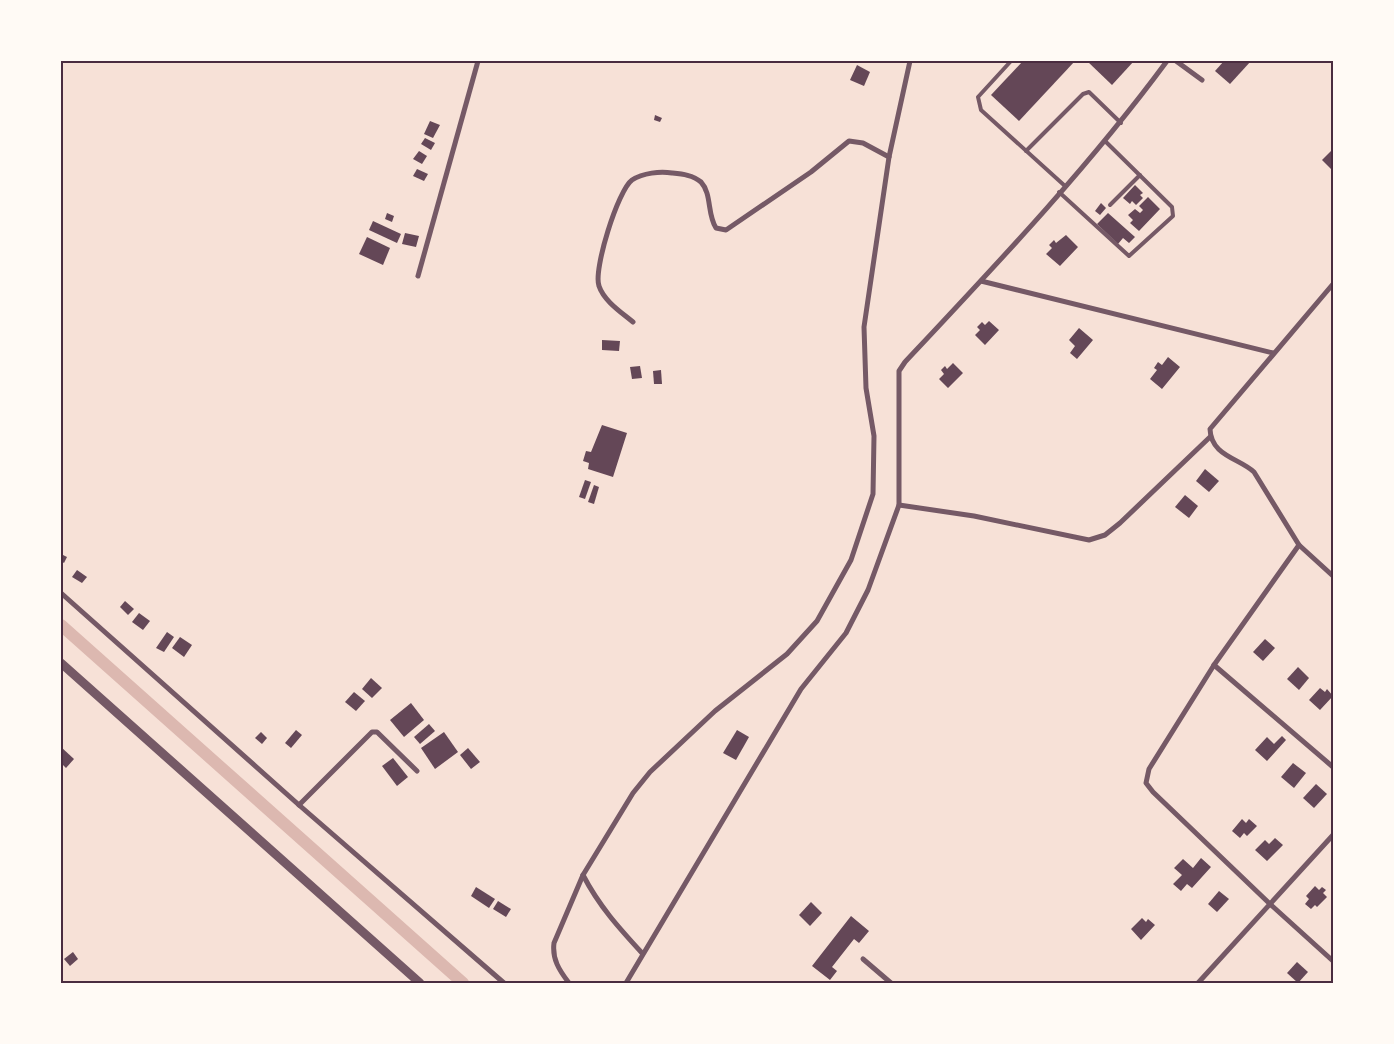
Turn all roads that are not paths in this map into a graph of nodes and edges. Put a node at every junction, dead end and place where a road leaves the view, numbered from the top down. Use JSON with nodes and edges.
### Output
{"nodes":[{"id":1,"x":478,"y":61,"type":"edge"},
{"id":2,"x":910,"y":61,"type":"edge"},
{"id":3,"x":1011,"y":61,"type":"edge"},
{"id":4,"x":1167,"y":61,"type":"edge"},
{"id":5,"x":1176,"y":61,"type":"edge"},
{"id":6,"x":1202,"y":80,"type":"dead end"},
{"id":7,"x":1121,"y":123,"type":"junction"},
{"id":8,"x":1105,"y":141,"type":"junction"},
{"id":9,"x":1026,"y":151,"type":"junction"},
{"id":10,"x":889,"y":157,"type":"junction"},
{"id":11,"x":1140,"y":175,"type":"junction"},
{"id":12,"x":1065,"y":186,"type":"junction"},
{"id":13,"x":1059,"y":192,"type":"junction"},
{"id":14,"x":1110,"y":205,"type":"dead end"},
{"id":15,"x":418,"y":276,"type":"dead end"},
{"id":16,"x":981,"y":281,"type":"junction"},
{"id":17,"x":1333,"y":284,"type":"edge"},
{"id":18,"x":633,"y":322,"type":"dead end"},
{"id":19,"x":1273,"y":353,"type":"junction"},
{"id":20,"x":1210,"y":437,"type":"junction"},
{"id":21,"x":899,"y":505,"type":"junction"},
{"id":22,"x":1299,"y":545,"type":"junction"},
{"id":23,"x":1333,"y":576,"type":"edge"},
{"id":24,"x":61,"y":593,"type":"edge"},
{"id":25,"x":61,"y":664,"type":"edge"},
{"id":26,"x":1214,"y":665,"type":"junction"},
{"id":27,"x":1333,"y":766,"type":"edge"},
{"id":28,"x":417,"y":771,"type":"dead end"},
{"id":29,"x":299,"y":805,"type":"junction"},
{"id":30,"x":1333,"y":835,"type":"edge"},
{"id":31,"x":584,"y":875,"type":"junction"},
{"id":32,"x":1270,"y":904,"type":"junction"},
{"id":33,"x":642,"y":953,"type":"junction"},
{"id":34,"x":863,"y":959,"type":"dead end"},
{"id":35,"x":1333,"y":961,"type":"edge"},
{"id":36,"x":420,"y":983,"type":"edge"},
{"id":37,"x":504,"y":983,"type":"edge"},
{"id":38,"x":569,"y":983,"type":"edge"},
{"id":39,"x":626,"y":983,"type":"edge"},
{"id":40,"x":891,"y":983,"type":"edge"},
{"id":41,"x":1198,"y":983,"type":"edge"}],
"edges":[{"from":1,"to":15,"type":"street"},
{"from":2,"to":10,"type":"street"},
{"from":3,"to":9,"type":"lane"},
{"from":4,"to":7,"type":"street"},
{"from":5,"to":6,"type":"street"},
{"from":7,"to":8,"type":"street"},
{"from":7,"to":9,"type":"lane"},
{"from":8,"to":11,"type":"lane"},
{"from":8,"to":12,"type":"street"},
{"from":9,"to":12,"type":"lane"},
{"from":10,"to":18,"type":"street"},
{"from":10,"to":31,"type":"street"},
{"from":11,"to":13,"type":"lane"},
{"from":11,"to":14,"type":"lane"},
{"from":12,"to":13,"type":"street"},
{"from":13,"to":16,"type":"street"},
{"from":16,"to":19,"type":"street"},
{"from":16,"to":21,"type":"street"},
{"from":17,"to":19,"type":"street"},
{"from":19,"to":20,"type":"street"},
{"from":20,"to":21,"type":"street"},
{"from":20,"to":22,"type":"street"},
{"from":21,"to":33,"type":"street"},
{"from":22,"to":23,"type":"street"},
{"from":22,"to":26,"type":"street"},
{"from":24,"to":29,"type":"street"},
{"from":25,"to":36,"type":"street"},
{"from":26,"to":27,"type":"street"},
{"from":26,"to":32,"type":"street"},
{"from":28,"to":29,"type":"street"},
{"from":29,"to":37,"type":"street"},
{"from":30,"to":32,"type":"street"},
{"from":31,"to":33,"type":"street"},
{"from":31,"to":38,"type":"street"},
{"from":32,"to":35,"type":"street"},
{"from":32,"to":41,"type":"street"},
{"from":33,"to":39,"type":"street"},
{"from":34,"to":40,"type":"street"}]}
